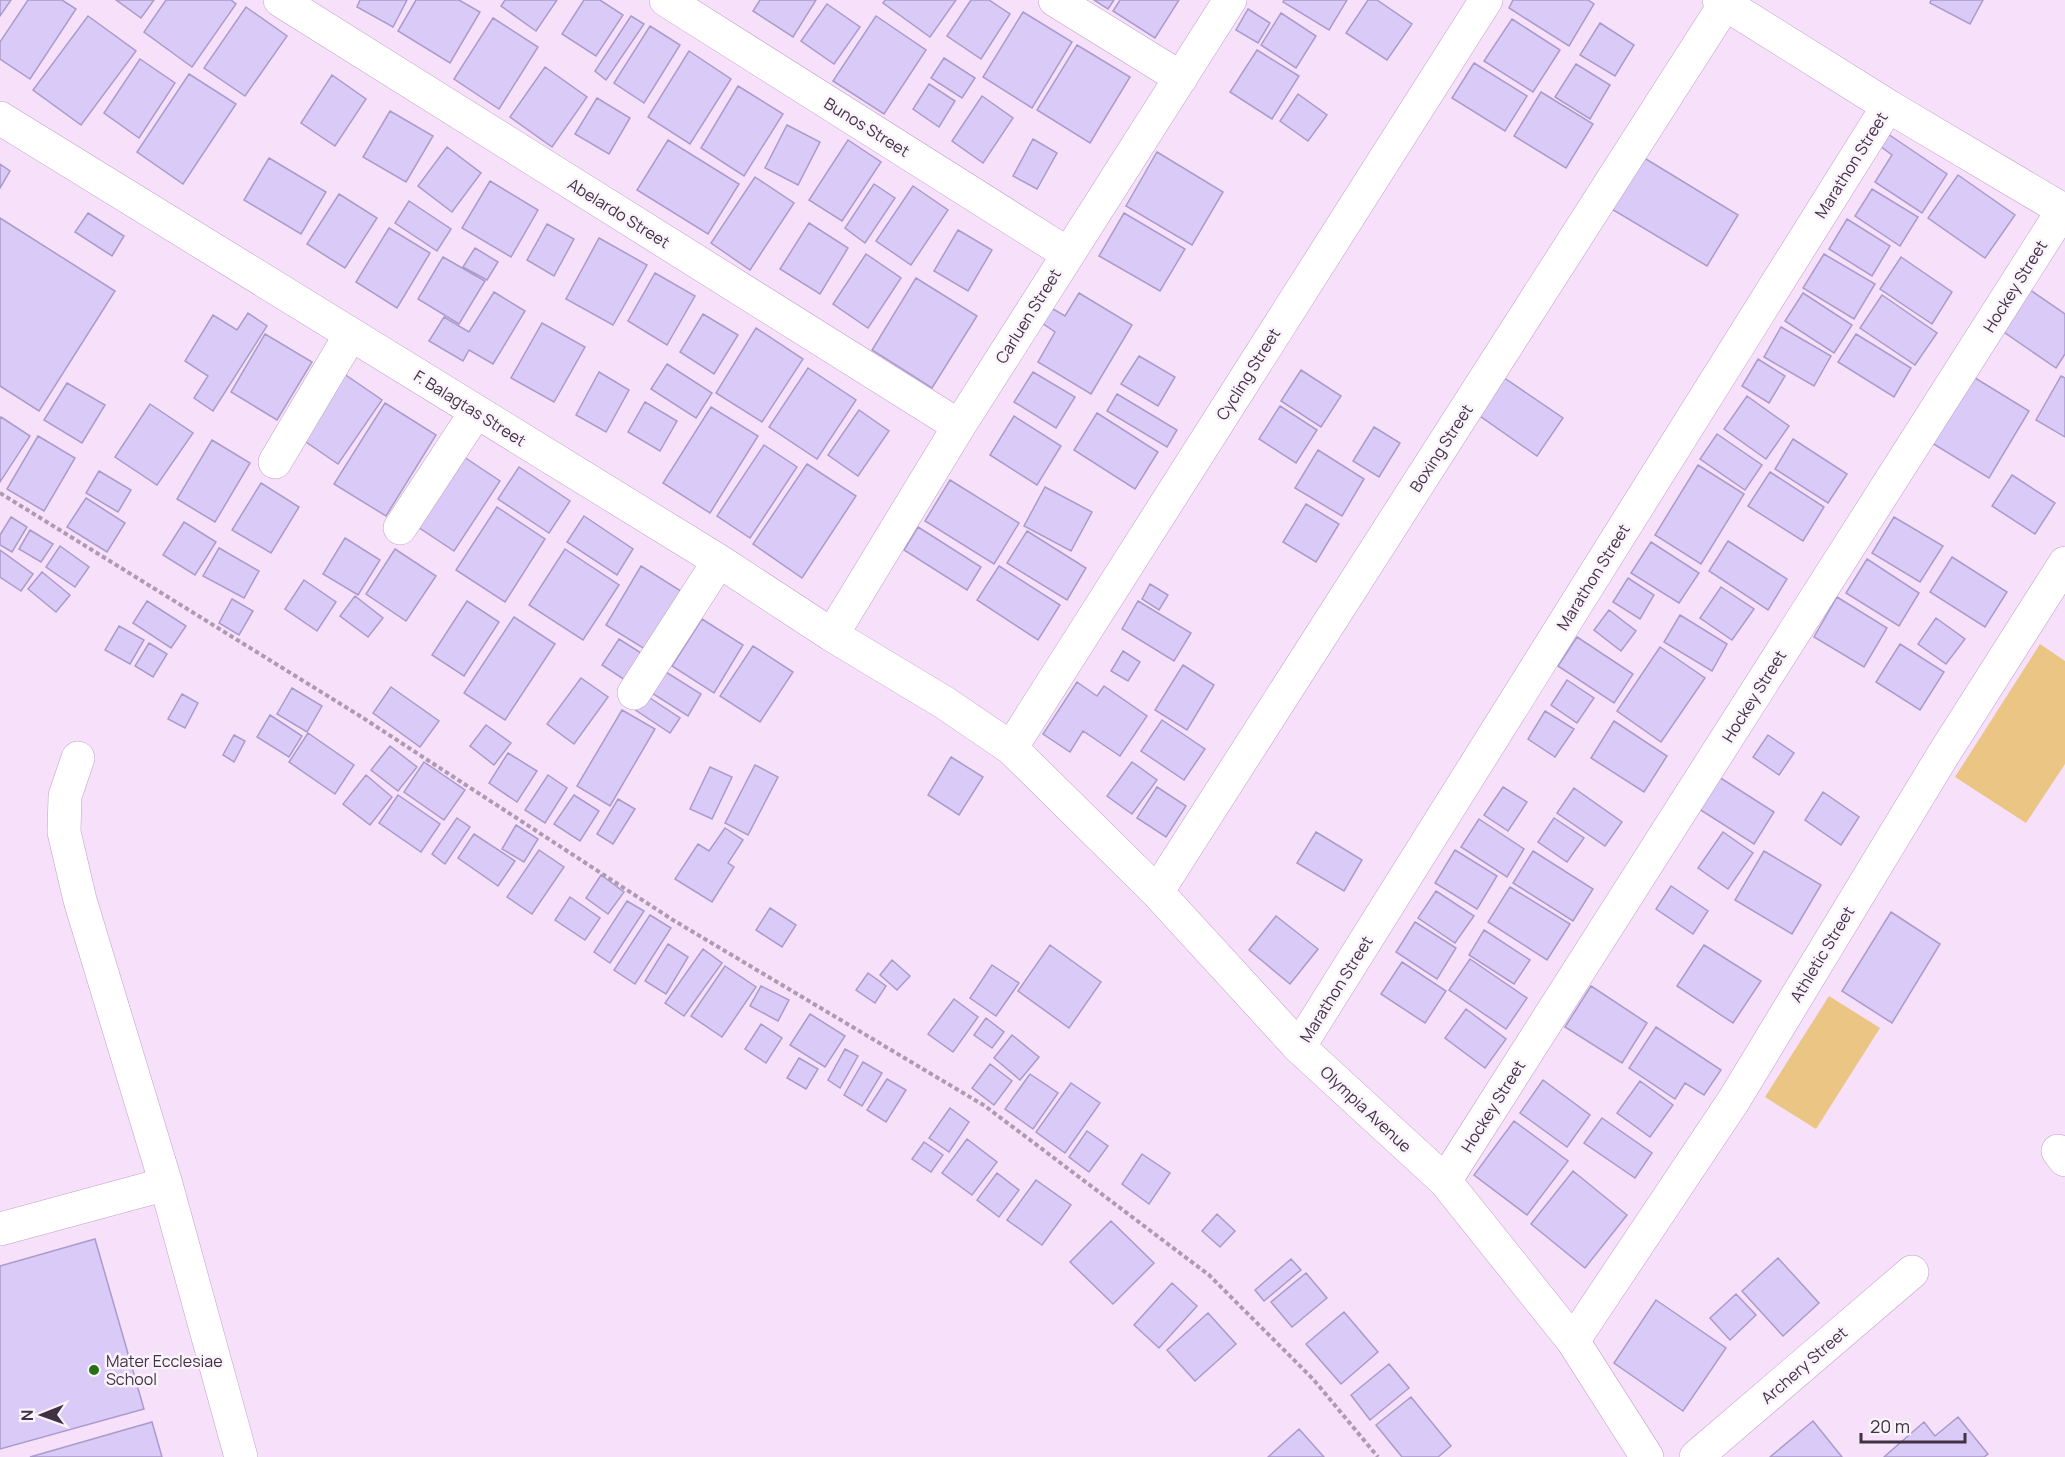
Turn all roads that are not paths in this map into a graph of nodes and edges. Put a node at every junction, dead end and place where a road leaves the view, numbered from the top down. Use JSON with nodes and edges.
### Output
{"nodes":[{"id":1,"x":280,"y":0,"type":"edge"},
{"id":2,"x":666,"y":0,"type":"edge"},
{"id":3,"x":1055,"y":0,"type":"edge"},
{"id":4,"x":1230,"y":0,"type":"edge"},
{"id":5,"x":1486,"y":0,"type":"edge"},
{"id":6,"x":1722,"y":2,"type":"edge"},
{"id":7,"x":1181,"y":78,"type":"junction"},
{"id":8,"x":1888,"y":106,"type":"junction"},
{"id":9,"x":0,"y":118,"type":"edge"},
{"id":10,"x":2064,"y":211,"type":"edge"},
{"id":11,"x":1068,"y":254,"type":"junction"},
{"id":12,"x":351,"y":334,"type":"junction"},
{"id":13,"x":476,"y":412,"type":"junction"},
{"id":14,"x":959,"y":426,"type":"junction"},
{"id":15,"x":275,"y":462,"type":"dead end"},
{"id":16,"x":400,"y":528,"type":"dead end"},
{"id":17,"x":719,"y":561,"type":"junction"},
{"id":18,"x":2065,"y":563,"type":"edge"},
{"id":19,"x":832,"y":635,"type":"junction"},
{"id":20,"x":634,"y":693,"type":"dead end"},
{"id":21,"x":939,"y":700,"type":"joint"},
{"id":22,"x":1011,"y":748,"type":"junction"},
{"id":23,"x":78,"y":758,"type":"dead end"},
{"id":24,"x":1157,"y":892,"type":"junction"},
{"id":25,"x":1299,"y":1047,"type":"junction"},
{"id":26,"x":1444,"y":1181,"type":"junction"},
{"id":27,"x":166,"y":1184,"type":"junction"},
{"id":28,"x":0,"y":1229,"type":"edge"},
{"id":29,"x":1912,"y":1272,"type":"dead end"},
{"id":30,"x":1573,"y":1341,"type":"junction"},
{"id":31,"x":241,"y":1457,"type":"edge"},
{"id":32,"x":1647,"y":1457,"type":"edge"},
{"id":33,"x":1696,"y":1457,"type":"edge"}],
"edges":[{"from":1,"to":14,"type":"street","name":"Abelardo Street"},
{"from":2,"to":11,"type":"street","name":"Bunos Street"},
{"from":3,"to":7,"type":"street"},
{"from":4,"to":7,"type":"street","name":"Carluen Street"},
{"from":5,"to":22,"type":"street","name":"Cycling Street"},
{"from":6,"to":8,"type":"street"},
{"from":6,"to":24,"type":"street","name":"Boxing Street"},
{"from":7,"to":11,"type":"street","name":"Carluen Street"},
{"from":8,"to":10,"type":"street"},
{"from":8,"to":25,"type":"street","name":"Marathon Street"},
{"from":9,"to":12,"type":"street","name":"F. Balagtas Street"},
{"from":10,"to":26,"type":"street","name":"Hockey Street"},
{"from":11,"to":14,"type":"street","name":"Carluen Street"},
{"from":12,"to":13,"type":"street","name":"F. Balagtas Street"},
{"from":12,"to":15,"type":"street"},
{"from":13,"to":16,"type":"street"},
{"from":13,"to":17,"type":"street","name":"F. Balagtas Street"},
{"from":14,"to":19,"type":"street","name":"Carluen Street"},
{"from":17,"to":19,"type":"street","name":"F. Balagtas Street"},
{"from":17,"to":20,"type":"street"},
{"from":18,"to":30,"type":"street","name":"Athletic Street"},
{"from":19,"to":21,"type":"street","name":"F. Balagtas Street"},
{"from":21,"to":22,"type":"street","name":"Olympia Avenue"},
{"from":22,"to":24,"type":"street","name":"Olympia Avenue"},
{"from":23,"to":27,"type":"street"},
{"from":24,"to":25,"type":"street","name":"Olympia Avenue"},
{"from":25,"to":26,"type":"street","name":"Olympia Avenue"},
{"from":26,"to":30,"type":"street","name":"Olympia Avenue"},
{"from":27,"to":28,"type":"street"},
{"from":27,"to":31,"type":"street"},
{"from":29,"to":33,"type":"street","name":"Archery Street"},
{"from":30,"to":32,"type":"street","name":"Olympia Avenue"}]}
